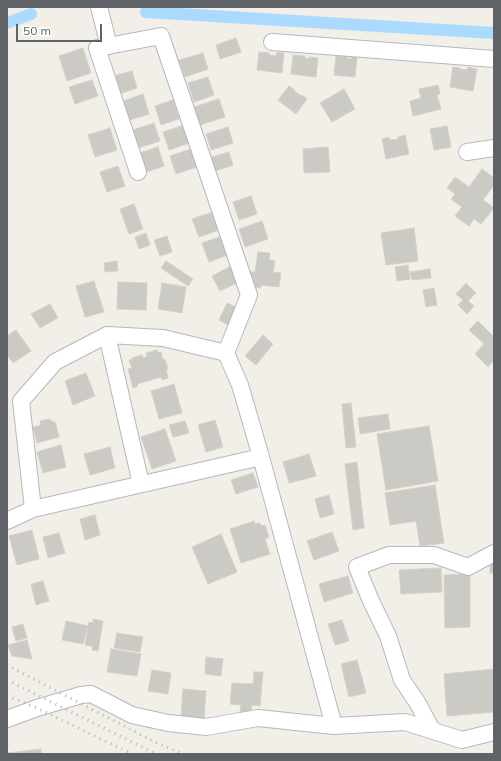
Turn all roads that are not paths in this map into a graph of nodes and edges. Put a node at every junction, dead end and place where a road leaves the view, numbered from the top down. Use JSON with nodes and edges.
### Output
{"nodes":[{"id":1,"x":99,"y":7,"type":"edge"},
{"id":2,"x":272,"y":42,"type":"dead end"},
{"id":3,"x":109,"y":46,"type":"junction"},
{"id":4,"x":494,"y":59,"type":"edge"},
{"id":5,"x":494,"y":148,"type":"edge"},
{"id":6,"x":467,"y":152,"type":"dead end"},
{"id":7,"x":138,"y":172,"type":"dead end"},
{"id":8,"x":107,"y":335,"type":"junction"},
{"id":9,"x":226,"y":353,"type":"junction"},
{"id":10,"x":261,"y":457,"type":"junction"},
{"id":11,"x":141,"y":484,"type":"junction"},
{"id":12,"x":33,"y":509,"type":"junction"},
{"id":13,"x":7,"y":522,"type":"edge"},
{"id":14,"x":494,"y":553,"type":"edge"},
{"id":15,"x":7,"y":719,"type":"edge"},
{"id":16,"x":334,"y":726,"type":"junction"},
{"id":17,"x":432,"y":730,"type":"junction"},
{"id":18,"x":494,"y":732,"type":"edge"}],
"edges":[{"from":1,"to":3,"type":"street"},
{"from":2,"to":4,"type":"street"},
{"from":3,"to":7,"type":"street"},
{"from":3,"to":9,"type":"street"},
{"from":5,"to":6,"type":"street"},
{"from":8,"to":9,"type":"street"},
{"from":8,"to":11,"type":"street"},
{"from":8,"to":12,"type":"street"},
{"from":9,"to":10,"type":"street"},
{"from":10,"to":11,"type":"street"},
{"from":10,"to":16,"type":"street"},
{"from":11,"to":12,"type":"street"},
{"from":12,"to":13,"type":"street"},
{"from":14,"to":17,"type":"street"},
{"from":15,"to":16,"type":"street"},
{"from":16,"to":17,"type":"street"},
{"from":17,"to":18,"type":"street"}]}
